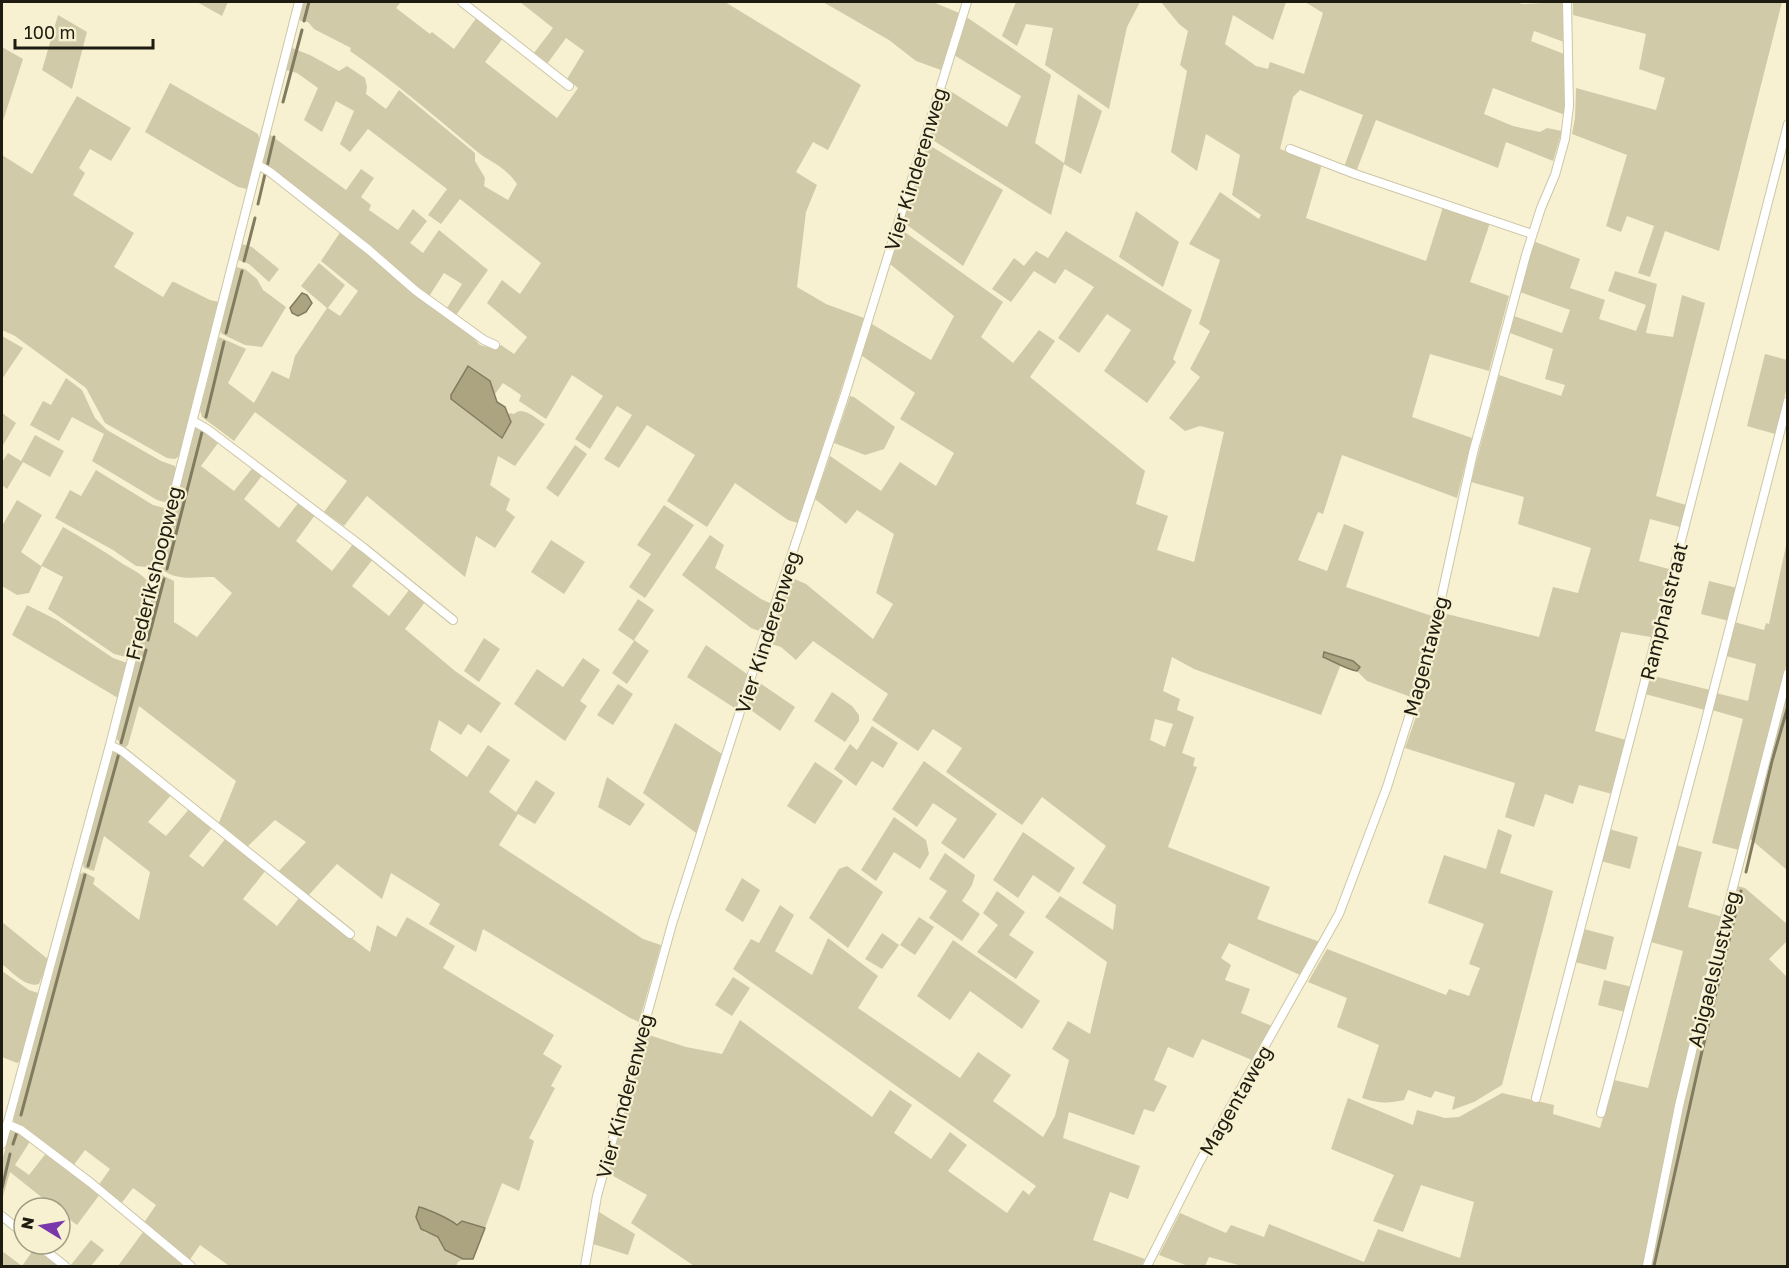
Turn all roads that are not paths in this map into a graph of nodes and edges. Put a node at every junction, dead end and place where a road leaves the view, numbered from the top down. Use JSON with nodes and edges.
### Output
{"nodes":[{"id":1,"x":299,"y":2,"type":"edge"},
{"id":2,"x":462,"y":2,"type":"edge"},
{"id":3,"x":967,"y":2,"type":"edge"},
{"id":4,"x":1567,"y":2,"type":"edge"},
{"id":5,"x":569,"y":86,"type":"dead end"},
{"id":6,"x":1788,"y":124,"type":"edge"},
{"id":7,"x":1290,"y":149,"type":"dead end"},
{"id":8,"x":258,"y":165,"type":"junction"},
{"id":9,"x":1532,"y":234,"type":"junction"},
{"id":10,"x":495,"y":345,"type":"dead end"},
{"id":11,"x":1788,"y":402,"type":"edge"},
{"id":12,"x":193,"y":421,"type":"junction"},
{"id":13,"x":453,"y":620,"type":"dead end"},
{"id":14,"x":1788,"y":673,"type":"edge"},
{"id":15,"x":110,"y":746,"type":"junction"},
{"id":16,"x":350,"y":934,"type":"dead end"},
{"id":17,"x":1536,"y":1098,"type":"dead end"},
{"id":18,"x":1601,"y":1113,"type":"dead end"},
{"id":19,"x":7,"y":1124,"type":"junction"},
{"id":20,"x":2,"y":1144,"type":"edge"},
{"id":21,"x":52,"y":1256,"type":"edge"},
{"id":22,"x":65,"y":1266,"type":"edge"},
{"id":23,"x":191,"y":1266,"type":"edge"},
{"id":24,"x":585,"y":1266,"type":"edge"},
{"id":25,"x":1147,"y":1266,"type":"edge"},
{"id":26,"x":1647,"y":1266,"type":"edge"}],
"edges":[{"from":1,"to":8,"type":"street","name":"Frederikshoopweg"},
{"from":2,"to":5,"type":"street"},
{"from":3,"to":24,"type":"street","name":"Vier Kinderenweg"},
{"from":4,"to":9,"type":"street","name":"Magentaweg"},
{"from":6,"to":17,"type":"street","name":"Ramphalstraat"},
{"from":7,"to":9,"type":"street"},
{"from":8,"to":10,"type":"street"},
{"from":8,"to":12,"type":"street","name":"Frederikshoopweg"},
{"from":9,"to":25,"type":"street","name":"Magentaweg"},
{"from":11,"to":18,"type":"street"},
{"from":12,"to":13,"type":"street"},
{"from":12,"to":15,"type":"street","name":"Frederikshoopweg"},
{"from":14,"to":26,"type":"street","name":"Abigaelslustweg"},
{"from":15,"to":16,"type":"street"},
{"from":15,"to":19,"type":"street","name":"Frederikshoopweg"},
{"from":19,"to":20,"type":"street","name":"Frederikshoopweg"},
{"from":19,"to":23,"type":"street"},
{"from":21,"to":22,"type":"street"}]}
